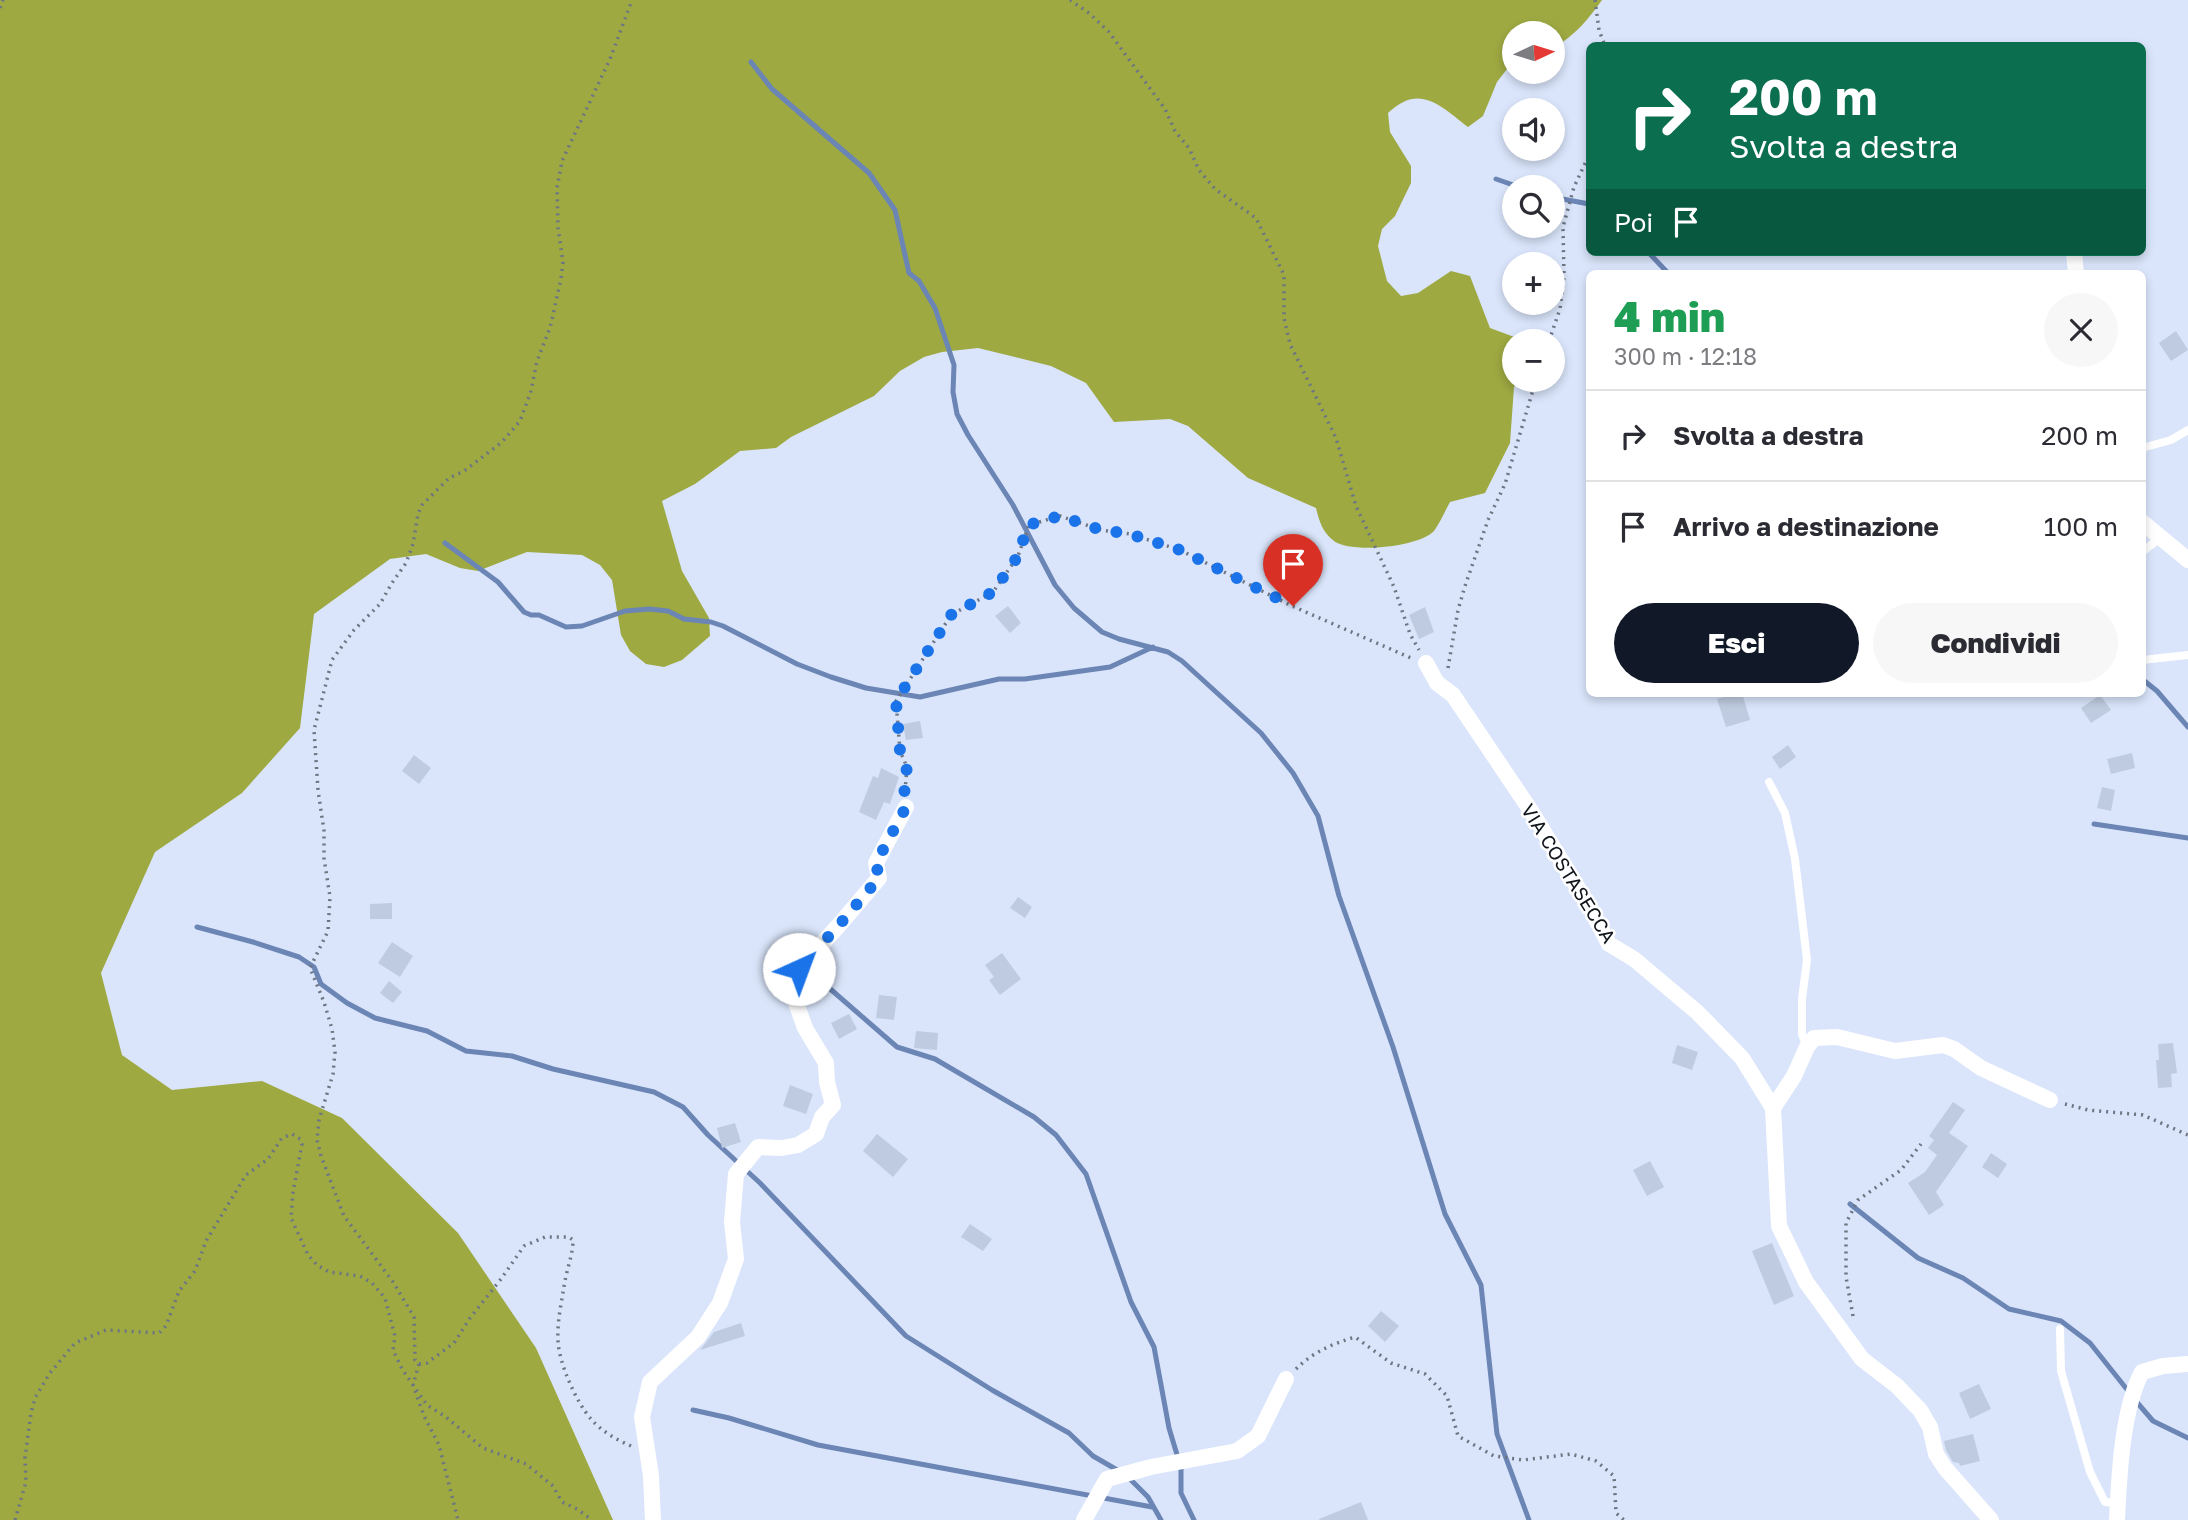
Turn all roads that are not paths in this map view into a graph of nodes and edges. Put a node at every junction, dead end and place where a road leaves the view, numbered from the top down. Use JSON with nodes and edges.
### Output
{"nodes":[{"id":1,"x":2188,"y":429,"type":"edge"},
{"id":2,"x":2146,"y":447,"type":"edge"},
{"id":3,"x":2146,"y":526,"type":"edge"},
{"id":4,"x":2160,"y":538,"type":"junction"},
{"id":5,"x":2146,"y":549,"type":"edge"},
{"id":6,"x":2188,"y":560,"type":"edge"},
{"id":7,"x":2188,"y":655,"type":"edge"},
{"id":8,"x":2146,"y":660,"type":"edge"},
{"id":9,"x":1426,"y":663,"type":"road end"},
{"id":10,"x":1769,"y":782,"type":"dead end"},
{"id":11,"x":906,"y":807,"type":"road end"},
{"id":12,"x":1807,"y":1047,"type":"junction"},
{"id":13,"x":2050,"y":1100,"type":"road end"},
{"id":14,"x":1773,"y":1108,"type":"junction"},
{"id":15,"x":2060,"y":1329,"type":"dead end"},
{"id":16,"x":2188,"y":1364,"type":"edge"},
{"id":17,"x":1286,"y":1379,"type":"road end"},
{"id":18,"x":2117,"y":1512,"type":"edge"},
{"id":19,"x":653,"y":1520,"type":"edge"},
{"id":20,"x":1084,"y":1520,"type":"edge"},
{"id":21,"x":1991,"y":1520,"type":"edge"}],
"edges":[{"from":1,"to":2,"type":"lane"},
{"from":3,"to":4,"type":"street"},
{"from":4,"to":5,"type":"lane"},
{"from":4,"to":6,"type":"street"},
{"from":7,"to":8,"type":"lane"},
{"from":9,"to":14,"type":"street","name":"VIA COSTASECCA"},
{"from":10,"to":12,"type":"lane"},
{"from":11,"to":19,"type":"street"},
{"from":12,"to":13,"type":"street"},
{"from":12,"to":14,"type":"street"},
{"from":14,"to":21,"type":"street","name":"VIA COSTASECCA"},
{"from":15,"to":18,"type":"lane"},
{"from":16,"to":18,"type":"street"},
{"from":17,"to":20,"type":"street"}]}
